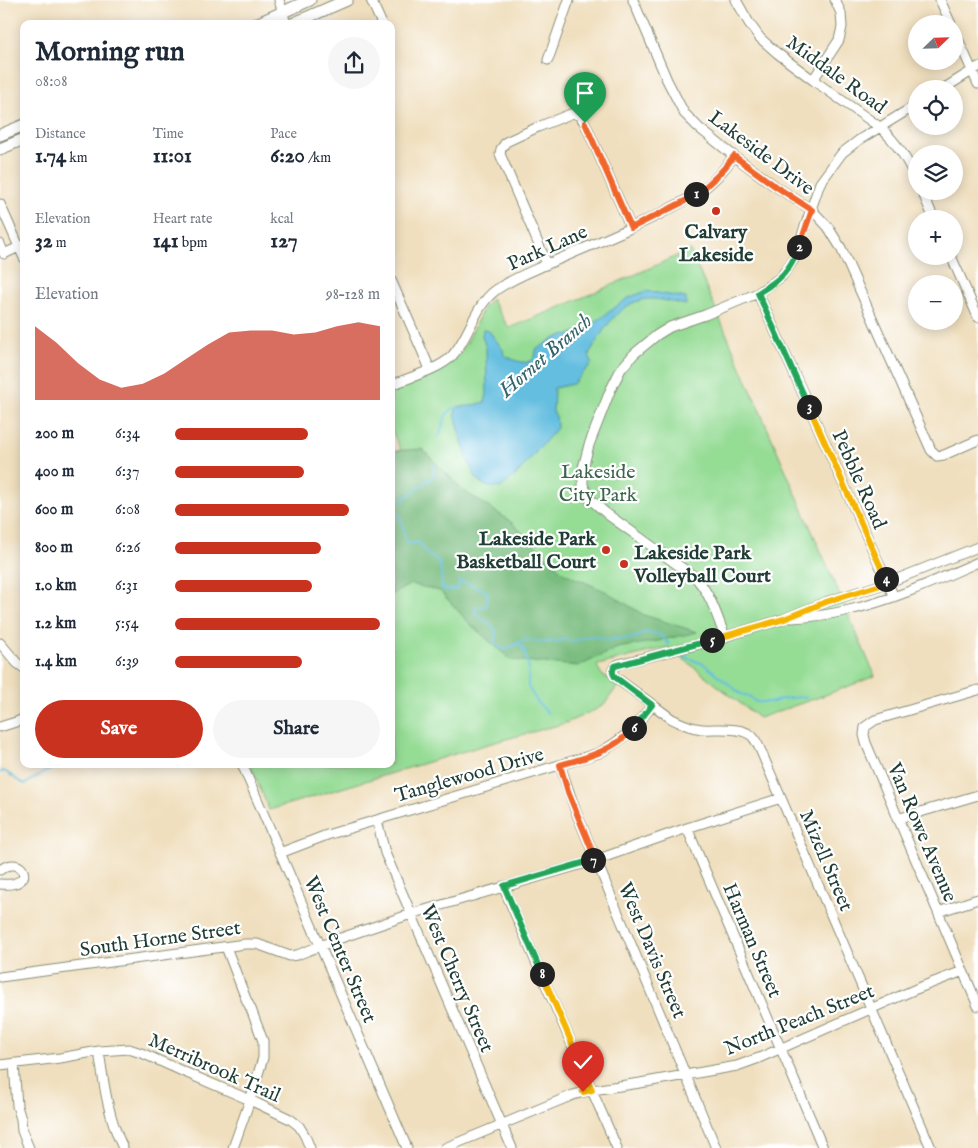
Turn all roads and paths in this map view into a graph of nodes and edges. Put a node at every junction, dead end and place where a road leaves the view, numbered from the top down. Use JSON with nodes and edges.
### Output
{"nodes":[{"id":1,"x":279,"y":0,"type":"edge"},
{"id":2,"x":310,"y":0,"type":"edge"},
{"id":3,"x":347,"y":0,"type":"edge"},
{"id":4,"x":372,"y":0,"type":"edge"},
{"id":5,"x":569,"y":0,"type":"edge"},
{"id":6,"x":633,"y":0,"type":"edge"},
{"id":7,"x":736,"y":0,"type":"edge"},
{"id":8,"x":834,"y":0,"type":"edge"},
{"id":9,"x":940,"y":0,"type":"edge"},
{"id":10,"x":283,"y":12,"type":"junction"},
{"id":11,"x":947,"y":15,"type":"edge"},
{"id":12,"x":265,"y":20,"type":"edge"},
{"id":13,"x":285,"y":20,"type":"edge"},
{"id":14,"x":301,"y":20,"type":"edge"},
{"id":15,"x":380,"y":20,"type":"edge"},
{"id":16,"x":963,"y":47,"type":"edge"},
{"id":17,"x":548,"y":60,"type":"dead end"},
{"id":18,"x":975,"y":69,"type":"edge"},
{"id":19,"x":813,"y":80,"type":"junction"},
{"id":20,"x":957,"y":80,"type":"edge"},
{"id":21,"x":978,"y":84,"type":"edge"},
{"id":22,"x":908,"y":111,"type":"edge"},
{"id":23,"x":20,"y":127,"type":"edge"},
{"id":24,"x":880,"y":128,"type":"junction"},
{"id":25,"x":0,"y":135,"type":"edge"},
{"id":26,"x":20,"y":141,"type":"edge"},
{"id":27,"x":0,"y":149,"type":"edge"},
{"id":28,"x":734,"y":156,"type":"junction"},
{"id":29,"x":908,"y":163,"type":"edge"},
{"id":30,"x":0,"y":204,"type":"edge"},
{"id":31,"x":812,"y":210,"type":"junction"},
{"id":32,"x":631,"y":228,"type":"junction"},
{"id":33,"x":0,"y":244,"type":"edge"},
{"id":34,"x":19,"y":247,"type":"joint"},
{"id":35,"x":547,"y":264,"type":"junction"},
{"id":36,"x":955,"y":265,"type":"edge"},
{"id":37,"x":395,"y":289,"type":"edge"},
{"id":38,"x":758,"y":293,"type":"junction"},
{"id":39,"x":978,"y":318,"type":"edge"},
{"id":40,"x":430,"y":369,"type":"junction"},
{"id":41,"x":395,"y":383,"type":"edge"},
{"id":42,"x":978,"y":440,"type":"edge"},
{"id":43,"x":978,"y":547,"type":"edge"},
{"id":44,"x":978,"y":562,"type":"edge"},
{"id":45,"x":887,"y":583,"type":"junction"},
{"id":46,"x":894,"y":597,"type":"junction"},
{"id":47,"x":784,"y":619,"type":"junction"},
{"id":48,"x":725,"y":637,"type":"junction"},
{"id":49,"x":0,"y":643,"type":"edge"},
{"id":50,"x":20,"y":665,"type":"edge"},
{"id":51,"x":978,"y":690,"type":"edge"},
{"id":52,"x":652,"y":705,"type":"junction"},
{"id":53,"x":20,"y":720,"type":"edge"},
{"id":54,"x":0,"y":728,"type":"edge"},
{"id":55,"x":560,"y":765,"type":"junction"},
{"id":56,"x":244,"y":768,"type":"edge"},
{"id":57,"x":978,"y":795,"type":"edge"},
{"id":58,"x":781,"y":798,"type":"junction"},
{"id":59,"x":897,"y":819,"type":"junction"},
{"id":60,"x":377,"y":820,"type":"junction"},
{"id":61,"x":687,"y":828,"type":"junction"},
{"id":62,"x":280,"y":853,"type":"junction"},
{"id":63,"x":596,"y":860,"type":"junction"},
{"id":64,"x":0,"y":869,"type":"edge"},
{"id":65,"x":3,"y":885,"type":"edge"},
{"id":66,"x":504,"y":886,"type":"junction"},
{"id":67,"x":978,"y":899,"type":"edge"},
{"id":68,"x":938,"y":912,"type":"junction"},
{"id":69,"x":412,"y":914,"type":"junction"},
{"id":70,"x":320,"y":946,"type":"junction"},
{"id":71,"x":226,"y":947,"type":"junction"},
{"id":72,"x":963,"y":971,"type":"junction"},
{"id":73,"x":0,"y":977,"type":"edge"},
{"id":74,"x":978,"y":1004,"type":"edge"},
{"id":75,"x":872,"y":1009,"type":"junction"},
{"id":76,"x":780,"y":1048,"type":"junction"},
{"id":77,"x":99,"y":1051,"type":"junction"},
{"id":78,"x":14,"y":1063,"type":"junction"},
{"id":79,"x":0,"y":1065,"type":"edge"},
{"id":80,"x":687,"y":1075,"type":"junction"},
{"id":81,"x":592,"y":1090,"type":"junction"},
{"id":82,"x":250,"y":1100,"type":"junction"},
{"id":83,"x":502,"y":1124,"type":"junction"},
{"id":84,"x":29,"y":1148,"type":"edge"},
{"id":85,"x":123,"y":1148,"type":"edge"},
{"id":86,"x":233,"y":1148,"type":"edge"},
{"id":87,"x":310,"y":1148,"type":"edge"},
{"id":88,"x":407,"y":1148,"type":"edge"},
{"id":89,"x":444,"y":1148,"type":"edge"},
{"id":90,"x":512,"y":1148,"type":"edge"},
{"id":91,"x":617,"y":1148,"type":"edge"},
{"id":92,"x":716,"y":1148,"type":"edge"},
{"id":93,"x":823,"y":1148,"type":"edge"},
{"id":94,"x":931,"y":1148,"type":"edge"}],
"edges":[{"from":1,"to":10,"type":"street"},
{"from":2,"to":10,"type":"main road"},
{"from":3,"to":14,"type":"main road"},
{"from":4,"to":15,"type":"street"},
{"from":5,"to":17,"type":"street"},
{"from":6,"to":28,"type":"street","name":"Lakeside Drive"},
{"from":7,"to":19,"type":"street","name":"Middale Road"},
{"from":8,"to":19,"type":"street"},
{"from":9,"to":11,"type":"street"},
{"from":10,"to":12,"type":"main road"},
{"from":10,"to":13,"type":"street"},
{"from":16,"to":18,"type":"street"},
{"from":18,"to":20,"type":"street"},
{"from":18,"to":21,"type":"street"},
{"from":19,"to":24,"type":"street","name":"Middale Road"},
{"from":22,"to":24,"type":"street"},
{"from":23,"to":25,"type":"main road"},
{"from":24,"to":29,"type":"street","name":"Middale Road"},
{"from":24,"to":31,"type":"street"},
{"from":26,"to":27,"type":"main road"},
{"from":28,"to":31,"type":"street","name":"Lakeside Drive"},
{"from":28,"to":32,"type":"street","name":"Park Lane"},
{"from":30,"to":34,"type":"street"},
{"from":31,"to":38,"type":"street"},
{"from":31,"to":42,"type":"street","name":"Lakeside Drive"},
{"from":32,"to":35,"type":"street","name":"Park Lane"},
{"from":32,"to":35,"type":"street"},
{"from":33,"to":34,"type":"street"},
{"from":35,"to":40,"type":"street","name":"Park Lane"},
{"from":36,"to":39,"type":"street"},
{"from":37,"to":40,"type":"street"},
{"from":38,"to":45,"type":"street","name":"Pebble Road"},
{"from":38,"to":48,"type":"street"},
{"from":40,"to":41,"type":"street","name":"Park Lane"},
{"from":43,"to":45,"type":"street"},
{"from":44,"to":46,"type":"street"},
{"from":45,"to":46,"type":"street","name":"Pebble Road"},
{"from":45,"to":47,"type":"street"},
{"from":46,"to":47,"type":"street"},
{"from":47,"to":48,"type":"street"},
{"from":48,"to":52,"type":"street","name":"Mizell Street"},
{"from":49,"to":50,"type":"street"},
{"from":51,"to":59,"type":"street","name":"Van Rowe Avenue"},
{"from":52,"to":55,"type":"street","name":"Tanglewood Drive"},
{"from":52,"to":58,"type":"street","name":"Mizell Street"},
{"from":53,"to":54,"type":"street"},
{"from":55,"to":60,"type":"street","name":"Tanglewood Drive"},
{"from":55,"to":63,"type":"street","name":"West Davis Street"},
{"from":56,"to":62,"type":"street","name":"West Center Street"},
{"from":57,"to":59,"type":"street"},
{"from":58,"to":61,"type":"street","name":"South Horne Street"},
{"from":58,"to":75,"type":"street","name":"Mizell Street"},
{"from":59,"to":68,"type":"street","name":"Van Rowe Avenue"},
{"from":60,"to":62,"type":"street","name":"Tanglewood Drive"},
{"from":60,"to":69,"type":"street","name":"West Cherry Street"},
{"from":61,"to":63,"type":"street","name":"South Horne Street"},
{"from":61,"to":76,"type":"street","name":"Harman Street"},
{"from":62,"to":70,"type":"street","name":"West Center Street"},
{"from":63,"to":66,"type":"street","name":"South Horne Street"},
{"from":63,"to":80,"type":"street","name":"West Davis Street"},
{"from":64,"to":65,"type":"street"},
{"from":66,"to":69,"type":"street","name":"South Horne Street"},
{"from":66,"to":81,"type":"street"},
{"from":67,"to":68,"type":"street"},
{"from":68,"to":72,"type":"street","name":"Van Rowe Avenue"},
{"from":69,"to":70,"type":"street","name":"South Horne Street"},
{"from":69,"to":83,"type":"street","name":"West Cherry Street"},
{"from":70,"to":71,"type":"street","name":"South Horne Street"},
{"from":70,"to":88,"type":"street","name":"West Center Street"},
{"from":71,"to":73,"type":"street","name":"South Horne Street"},
{"from":71,"to":82,"type":"street"},
{"from":72,"to":74,"type":"street","name":"Van Rowe Avenue"},
{"from":72,"to":75,"type":"street","name":"North Peach Street"},
{"from":75,"to":76,"type":"street","name":"North Peach Street"},
{"from":75,"to":94,"type":"street","name":"Mizell Street"},
{"from":76,"to":80,"type":"street","name":"North Peach Street"},
{"from":76,"to":93,"type":"street","name":"Harman Street"},
{"from":77,"to":78,"type":"street","name":"Merribrook Trail"},
{"from":77,"to":82,"type":"street","name":"Merribrook Trail"},
{"from":77,"to":85,"type":"street"},
{"from":78,"to":79,"type":"street","name":"Merribrook Trail"},
{"from":78,"to":84,"type":"street"},
{"from":80,"to":81,"type":"street","name":"North Peach Street"},
{"from":80,"to":92,"type":"street","name":"West Davis Street"},
{"from":81,"to":83,"type":"street","name":"North Peach Street"},
{"from":81,"to":91,"type":"street"},
{"from":82,"to":86,"type":"street"},
{"from":82,"to":87,"type":"street","name":"Merribrook Trail"},
{"from":83,"to":89,"type":"street","name":"North Peach Street"},
{"from":83,"to":90,"type":"street","name":"West Cherry Street"}]}
